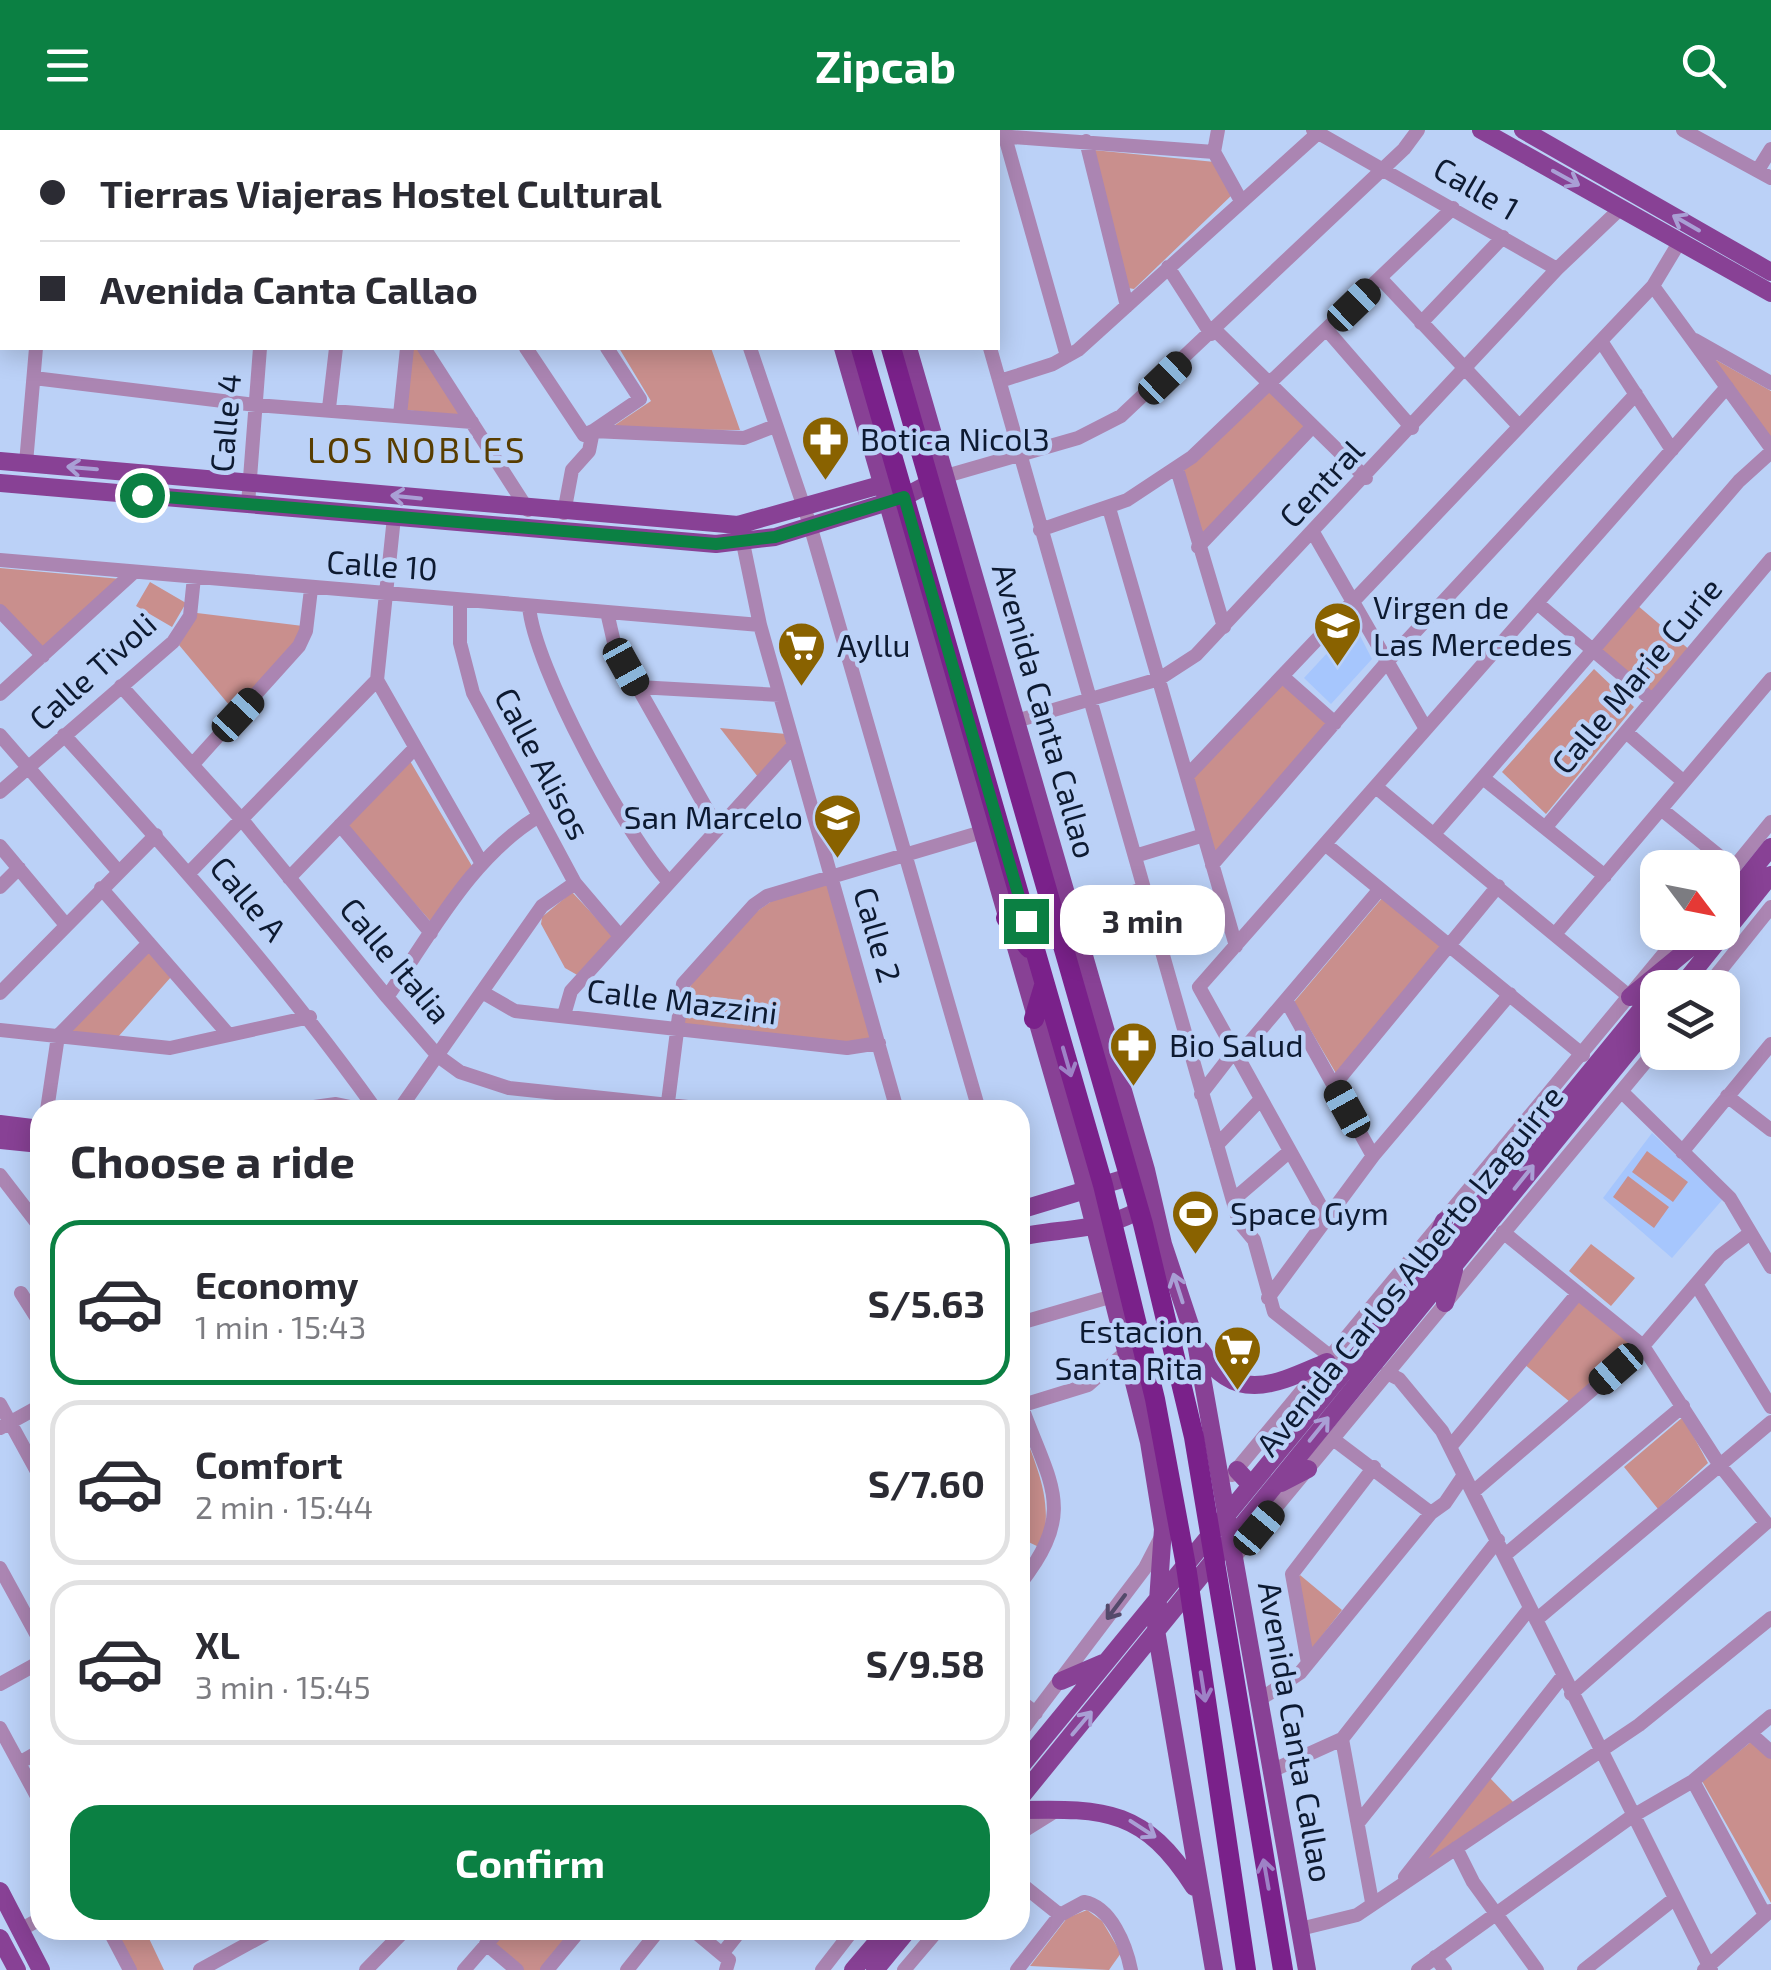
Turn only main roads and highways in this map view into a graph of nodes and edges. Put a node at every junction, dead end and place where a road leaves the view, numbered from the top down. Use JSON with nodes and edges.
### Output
{"nodes":[{"id":1,"x":1480,"y":130,"type":"edge"},
{"id":2,"x":1530,"y":132,"type":"edge"},
{"id":3,"x":1771,"y":272,"type":"edge"},
{"id":4,"x":1771,"y":294,"type":"edge"},
{"id":5,"x":844,"y":350,"type":"edge"},
{"id":6,"x":861,"y":350,"type":"edge"},
{"id":7,"x":892,"y":350,"type":"edge"},
{"id":8,"x":908,"y":350,"type":"edge"},
{"id":9,"x":0,"y":462,"type":"edge"},
{"id":10,"x":938,"y":478,"type":"junction"},
{"id":11,"x":0,"y":483,"type":"edge"},
{"id":12,"x":893,"y":491,"type":"junction"},
{"id":13,"x":806,"y":516,"type":"junction"},
{"id":14,"x":966,"y":545,"type":"junction"},
{"id":15,"x":960,"y":578,"type":"junction"},
{"id":16,"x":975,"y":636,"type":"junction"},
{"id":17,"x":1002,"y":670,"type":"junction"},
{"id":18,"x":1771,"y":847,"type":"edge"},
{"id":19,"x":1771,"y":875,"type":"edge"},
{"id":20,"x":1740,"y":886,"type":"edge"},
{"id":21,"x":1006,"y":918,"type":"junction"},
{"id":22,"x":1678,"y":950,"type":"edge"},
{"id":23,"x":1036,"y":957,"type":"junction"},
{"id":24,"x":1694,"y":970,"type":"edge"},
{"id":25,"x":1045,"y":984,"type":"junction"},
{"id":26,"x":1630,"y":996,"type":"road end"},
{"id":27,"x":1640,"y":1012,"type":"edge"},
{"id":28,"x":1034,"y":1019,"type":"junction"},
{"id":29,"x":1640,"y":1037,"type":"edge"},
{"id":30,"x":1561,"y":1120,"type":"junction"},
{"id":31,"x":4,"y":1121,"type":"edge"},
{"id":32,"x":30,"y":1127,"type":"edge"},
{"id":33,"x":0,"y":1140,"type":"edge"},
{"id":34,"x":30,"y":1143,"type":"edge"},
{"id":35,"x":1138,"y":1174,"type":"junction"},
{"id":36,"x":1095,"y":1188,"type":"junction"},
{"id":37,"x":1146,"y":1205,"type":"junction"},
{"id":38,"x":1030,"y":1206,"type":"edge"},
{"id":39,"x":1103,"y":1221,"type":"junction"},
{"id":40,"x":1444,"y":1221,"type":"road end"},
{"id":41,"x":1030,"y":1235,"type":"edge"},
{"id":42,"x":1456,"y":1262,"type":"junction"},
{"id":43,"x":1420,"y":1277,"type":"junction"},
{"id":44,"x":1445,"y":1303,"type":"road end"},
{"id":45,"x":1196,"y":1343,"type":"junction"},
{"id":46,"x":1329,"y":1360,"type":"road end"},
{"id":47,"x":1308,"y":1469,"type":"road end"},
{"id":48,"x":1237,"y":1470,"type":"road end"},
{"id":49,"x":1251,"y":1485,"type":"junction"},
{"id":50,"x":1272,"y":1488,"type":"junction"},
{"id":51,"x":1227,"y":1514,"type":"junction"},
{"id":52,"x":1221,"y":1536,"type":"junction"},
{"id":53,"x":1224,"y":1559,"type":"junction"},
{"id":54,"x":1186,"y":1566,"type":"junction"},
{"id":55,"x":1188,"y":1590,"type":"junction"},
{"id":56,"x":1156,"y":1602,"type":"junction"},
{"id":57,"x":1156,"y":1630,"type":"junction"},
{"id":58,"x":1108,"y":1661,"type":"junction"},
{"id":59,"x":1061,"y":1681,"type":"road end"},
{"id":60,"x":1030,"y":1755,"type":"edge"},
{"id":61,"x":1030,"y":1786,"type":"edge"},
{"id":62,"x":1030,"y":1810,"type":"edge"},
{"id":63,"x":0,"y":1891,"type":"edge"},
{"id":64,"x":1200,"y":1896,"type":"junction"},
{"id":65,"x":0,"y":1938,"type":"edge"},
{"id":66,"x":878,"y":1940,"type":"edge"},
{"id":67,"x":900,"y":1940,"type":"edge"},
{"id":68,"x":17,"y":1970,"type":"edge"},
{"id":69,"x":41,"y":1970,"type":"edge"},
{"id":70,"x":853,"y":1970,"type":"edge"},
{"id":71,"x":875,"y":1970,"type":"edge"},
{"id":72,"x":1214,"y":1970,"type":"edge"},
{"id":73,"x":1246,"y":1970,"type":"edge"},
{"id":74,"x":1282,"y":1970,"type":"edge"},
{"id":75,"x":1306,"y":1970,"type":"edge"}],
"edges":[{"from":1,"to":4,"type":"main road","one_way":true},
{"from":3,"to":2,"type":"main road","one_way":true},
{"from":5,"to":12,"type":"main road"},
{"from":6,"to":12,"type":"highway"},
{"from":7,"to":10,"type":"highway","name":"Avenida Canta Callao"},
{"from":8,"to":10,"type":"main road","name":"Avenida Canta Callao"},
{"from":13,"to":9,"type":"main road","one_way":true},
{"from":10,"to":12,"type":"main road"},
{"from":10,"to":14,"type":"main road","name":"Avenida Canta Callao"},
{"from":10,"to":15,"type":"highway","name":"Avenida Canta Callao"},
{"from":11,"to":13,"type":"main road"},
{"from":12,"to":13,"type":"main road"},
{"from":12,"to":21,"type":"main road"},
{"from":12,"to":23,"type":"highway"},
{"from":14,"to":15,"type":"highway"},
{"from":14,"to":17,"type":"main road","name":"Avenida Canta Callao"},
{"from":15,"to":16,"type":"highway","name":"Avenida Canta Callao"},
{"from":16,"to":17,"type":"highway"},
{"from":16,"to":35,"type":"highway","name":"Avenida Canta Callao"},
{"from":17,"to":35,"type":"main road","name":"Avenida Canta Callao"},
{"from":18,"to":20,"type":"main road"},
{"from":19,"to":24,"type":"main road"},
{"from":21,"to":23,"type":"highway"},
{"from":21,"to":28,"type":"main road"},
{"from":22,"to":26,"type":"main road"},
{"from":23,"to":25,"type":"highway"},
{"from":25,"to":28,"type":"highway"},
{"from":25,"to":36,"type":"highway","one_way":true},
{"from":27,"to":30,"type":"main road","name":"Avenida Carlos Alberto Izaguirre"},
{"from":28,"to":36,"type":"main road"},
{"from":29,"to":30,"type":"main road","name":"Avenida Carlos Alberto Izaguirre"},
{"from":42,"to":30,"type":"main road","name":"Avenida Carlos Alberto Izaguirre","one_way":true},
{"from":30,"to":43,"type":"main road","name":"Avenida Carlos Alberto Izaguirre"},
{"from":31,"to":32,"type":"main road"},
{"from":33,"to":34,"type":"main road"},
{"from":35,"to":36,"type":"main road"},
{"from":35,"to":37,"type":"highway","name":"Avenida Canta Callao"},
{"from":36,"to":38,"type":"main road"},
{"from":36,"to":39,"type":"highway"},
{"from":37,"to":39,"type":"main road"},
{"from":45,"to":37,"type":"main road","name":"Avenida Canta Callao","one_way":true},
{"from":37,"to":52,"type":"highway","name":"Avenida Canta Callao"},
{"from":39,"to":41,"type":"main road"},
{"from":39,"to":54,"type":"highway"},
{"from":39,"to":56,"type":"main road"},
{"from":40,"to":43,"type":"main road"},
{"from":42,"to":44,"type":"main road"},
{"from":50,"to":42,"type":"main road","name":"Avenida Carlos Alberto Izaguirre","one_way":true},
{"from":43,"to":49,"type":"main road","name":"Avenida Carlos Alberto Izaguirre"},
{"from":45,"to":46,"type":"main road"},
{"from":45,"to":51,"type":"main road","name":"Avenida Canta Callao"},
{"from":47,"to":50,"type":"main road"},
{"from":48,"to":49,"type":"main road"},
{"from":49,"to":51,"type":"main road","name":"Avenida Carlos Alberto Izaguirre"},
{"from":50,"to":52,"type":"main road","name":"Avenida Carlos Alberto Izaguirre"},
{"from":51,"to":52,"type":"main road","name":"Avenida Carlos Alberto Izaguirre"},
{"from":52,"to":53,"type":"highway","name":"Avenida Canta Callao"},
{"from":52,"to":54,"type":"main road","name":"Avenida Carlos Alberto Izaguirre"},
{"from":53,"to":55,"type":"main road"},
{"from":74,"to":53,"type":"highway","name":"Avenida Canta Callao","one_way":true},
{"from":53,"to":75,"type":"main road","name":"Avenida Canta Callao"},
{"from":54,"to":55,"type":"highway"},
{"from":54,"to":56,"type":"main road","name":"Avenida Carlos Alberto Izaguirre"},
{"from":55,"to":57,"type":"main road"},
{"from":55,"to":73,"type":"highway","one_way":true},
{"from":56,"to":57,"type":"main road"},
{"from":56,"to":58,"type":"main road","name":"Avenida Carlos Alberto Izaguirre"},
{"from":61,"to":57,"type":"main road","one_way":true},
{"from":57,"to":64,"type":"main road"},
{"from":58,"to":59,"type":"main road"},
{"from":58,"to":60,"type":"main road","name":"Avenida Carlos Alberto Izaguirre"},
{"from":62,"to":64,"type":"main road","one_way":true},
{"from":63,"to":69,"type":"main road"},
{"from":64,"to":72,"type":"main road"},
{"from":65,"to":68,"type":"main road"},
{"from":66,"to":70,"type":"main road"},
{"from":67,"to":71,"type":"main road"}]}
